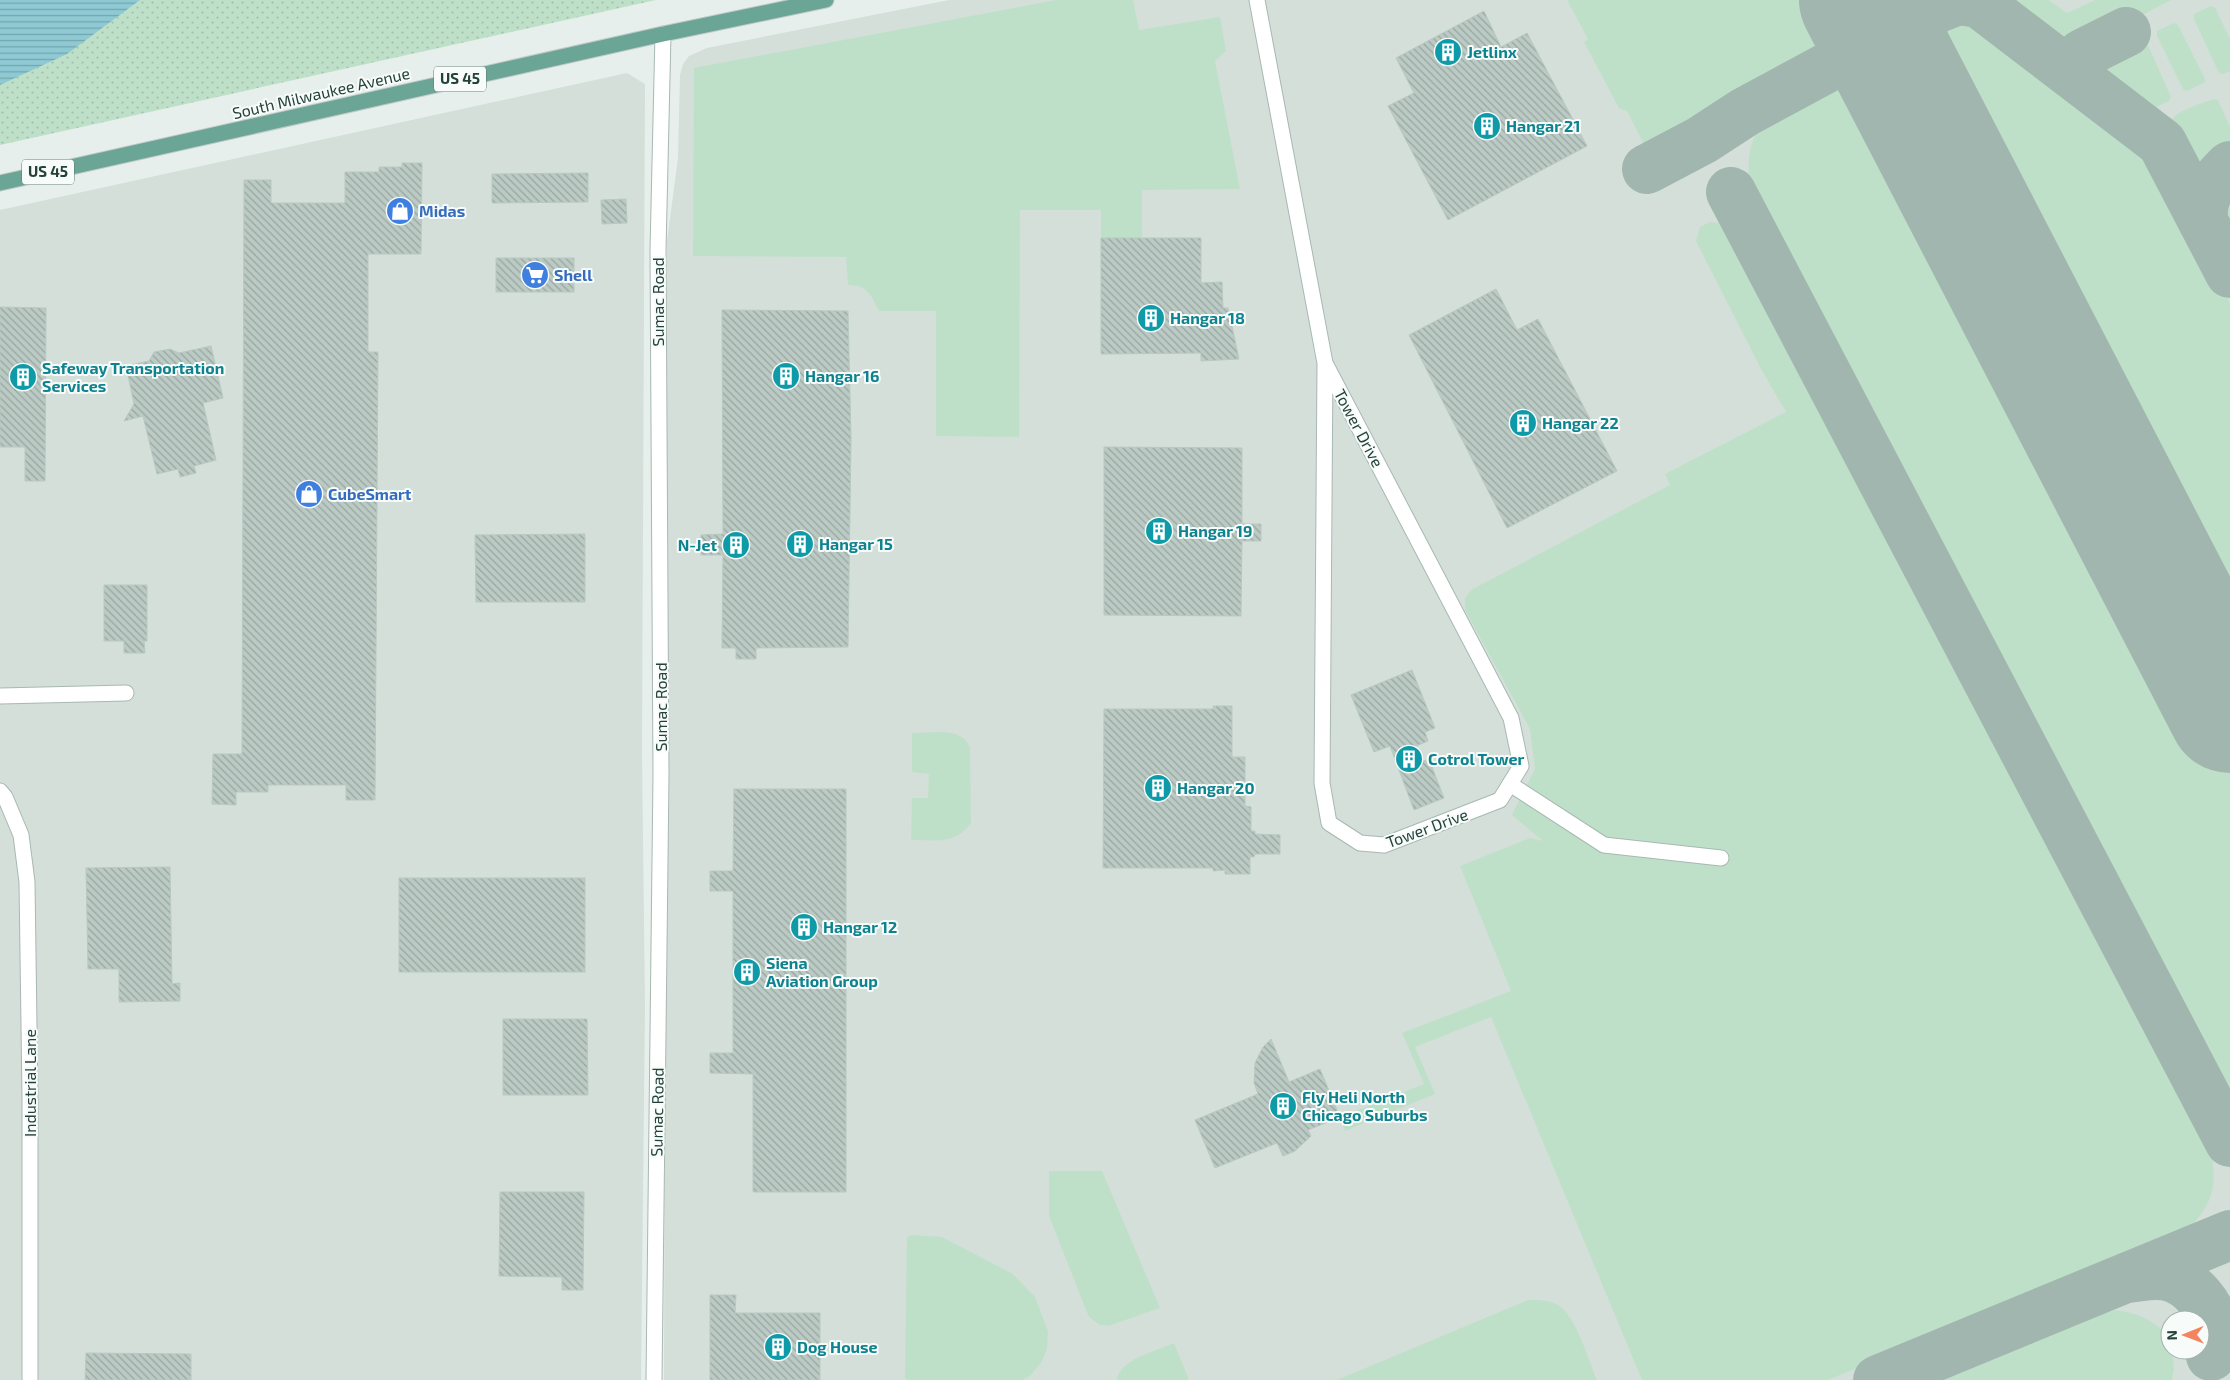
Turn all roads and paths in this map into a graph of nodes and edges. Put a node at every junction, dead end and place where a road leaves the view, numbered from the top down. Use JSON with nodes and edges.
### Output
{"nodes":[{"id":1,"x":826,"y":0,"type":"edge"},
{"id":2,"x":1257,"y":0,"type":"edge"},
{"id":3,"x":663,"y":34,"type":"junction"},
{"id":4,"x":0,"y":183,"type":"edge"},
{"id":5,"x":1325,"y":363,"type":"junction"},
{"id":6,"x":126,"y":693,"type":"dead end"},
{"id":7,"x":0,"y":696,"type":"edge"},
{"id":8,"x":1510,"y":784,"type":"junction"},
{"id":9,"x":0,"y":791,"type":"edge"},
{"id":10,"x":1721,"y":858,"type":"dead end"},
{"id":11,"x":30,"y":1380,"type":"edge"},
{"id":12,"x":654,"y":1380,"type":"edge"}],
"edges":[{"from":1,"to":3,"type":"main road","name":"South Milwaukee Avenue","number":"US 45"},
{"from":2,"to":5,"type":"street","name":"Tower Drive"},
{"from":3,"to":4,"type":"main road","name":"South Milwaukee Avenue","number":"US 45"},
{"from":3,"to":12,"type":"street","name":"Sumac Road"},
{"from":5,"to":8,"type":"street","name":"Tower Drive"},
{"from":5,"to":8,"type":"street","name":"Tower Drive"},
{"from":6,"to":7,"type":"street"},
{"from":8,"to":10,"type":"street"},
{"from":9,"to":11,"type":"street","name":"Industrial Lane"}]}
